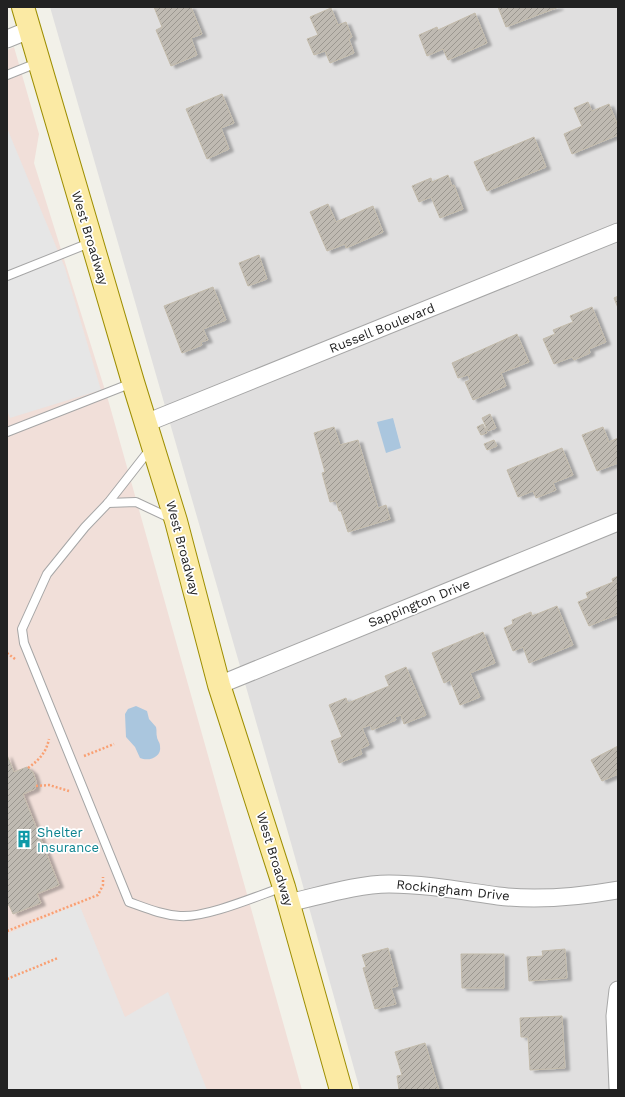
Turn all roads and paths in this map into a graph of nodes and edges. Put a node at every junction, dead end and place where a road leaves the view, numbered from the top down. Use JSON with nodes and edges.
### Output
{"nodes":[{"id":1,"x":23,"y":7,"type":"edge"},
{"id":2,"x":29,"y":30,"type":"junction"},
{"id":3,"x":7,"y":39,"type":"edge"},
{"id":4,"x":38,"y":62,"type":"junction"},
{"id":5,"x":7,"y":75,"type":"edge"},
{"id":6,"x":618,"y":232,"type":"edge"},
{"id":7,"x":92,"y":242,"type":"junction"},
{"id":8,"x":7,"y":276,"type":"edge"},
{"id":9,"x":133,"y":382,"type":"junction"},
{"id":10,"x":146,"y":424,"type":"junction"},
{"id":11,"x":7,"y":432,"type":"edge"},
{"id":12,"x":153,"y":446,"type":"junction"},
{"id":13,"x":108,"y":504,"type":"junction"},
{"id":14,"x":176,"y":521,"type":"junction"},
{"id":15,"x":618,"y":522,"type":"edge"},
{"id":16,"x":7,"y":653,"type":"edge"},
{"id":17,"x":18,"y":662,"type":"dead end"},
{"id":18,"x":220,"y":685,"type":"junction"},
{"id":19,"x":49,"y":740,"type":"dead end"},
{"id":20,"x":114,"y":744,"type":"dead end"},
{"id":21,"x":72,"y":761,"type":"junction"},
{"id":22,"x":28,"y":768,"type":"dead end"},
{"id":23,"x":36,"y":786,"type":"dead end"},
{"id":24,"x":69,"y":791,"type":"dead end"},
{"id":25,"x":103,"y":876,"type":"dead end"},
{"id":26,"x":618,"y":890,"type":"edge"},
{"id":27,"x":286,"y":895,"type":"junction"},
{"id":28,"x":7,"y":931,"type":"edge"},
{"id":29,"x":58,"y":958,"type":"dead end"},
{"id":30,"x":7,"y":978,"type":"edge"},
{"id":31,"x":618,"y":990,"type":"edge"},
{"id":32,"x":618,"y":1088,"type":"edge"},
{"id":33,"x":341,"y":1090,"type":"edge"}],
"edges":[{"from":1,"to":2,"type":"main road","name":"West Broadway"},
{"from":2,"to":3,"type":"street"},
{"from":2,"to":4,"type":"main road","name":"West Broadway"},
{"from":4,"to":5,"type":"lane"},
{"from":4,"to":7,"type":"main road","name":"West Broadway"},
{"from":6,"to":10,"type":"street","name":"Russell Boulevard"},
{"from":7,"to":8,"type":"lane"},
{"from":7,"to":9,"type":"main road","name":"West Broadway"},
{"from":9,"to":10,"type":"main road","name":"West Broadway"},
{"from":9,"to":11,"type":"lane"},
{"from":10,"to":12,"type":"main road","name":"West Broadway"},
{"from":12,"to":13,"type":"lane"},
{"from":12,"to":14,"type":"main road","name":"West Broadway"},
{"from":13,"to":14,"type":"lane"},
{"from":13,"to":21,"type":"lane"},
{"from":14,"to":18,"type":"main road","name":"West Broadway"},
{"from":15,"to":18,"type":"street","name":"Sappington Drive"},
{"from":16,"to":17,"type":"path"},
{"from":18,"to":27,"type":"main road","name":"West Broadway"},
{"from":19,"to":22,"type":"path"},
{"from":20,"to":21,"type":"path"},
{"from":21,"to":27,"type":"lane"},
{"from":23,"to":24,"type":"path"},
{"from":25,"to":28,"type":"path"},
{"from":26,"to":27,"type":"street","name":"Rockingham Drive"},
{"from":27,"to":33,"type":"main road","name":"West Broadway"},
{"from":29,"to":30,"type":"path"},
{"from":31,"to":32,"type":"street"}]}
